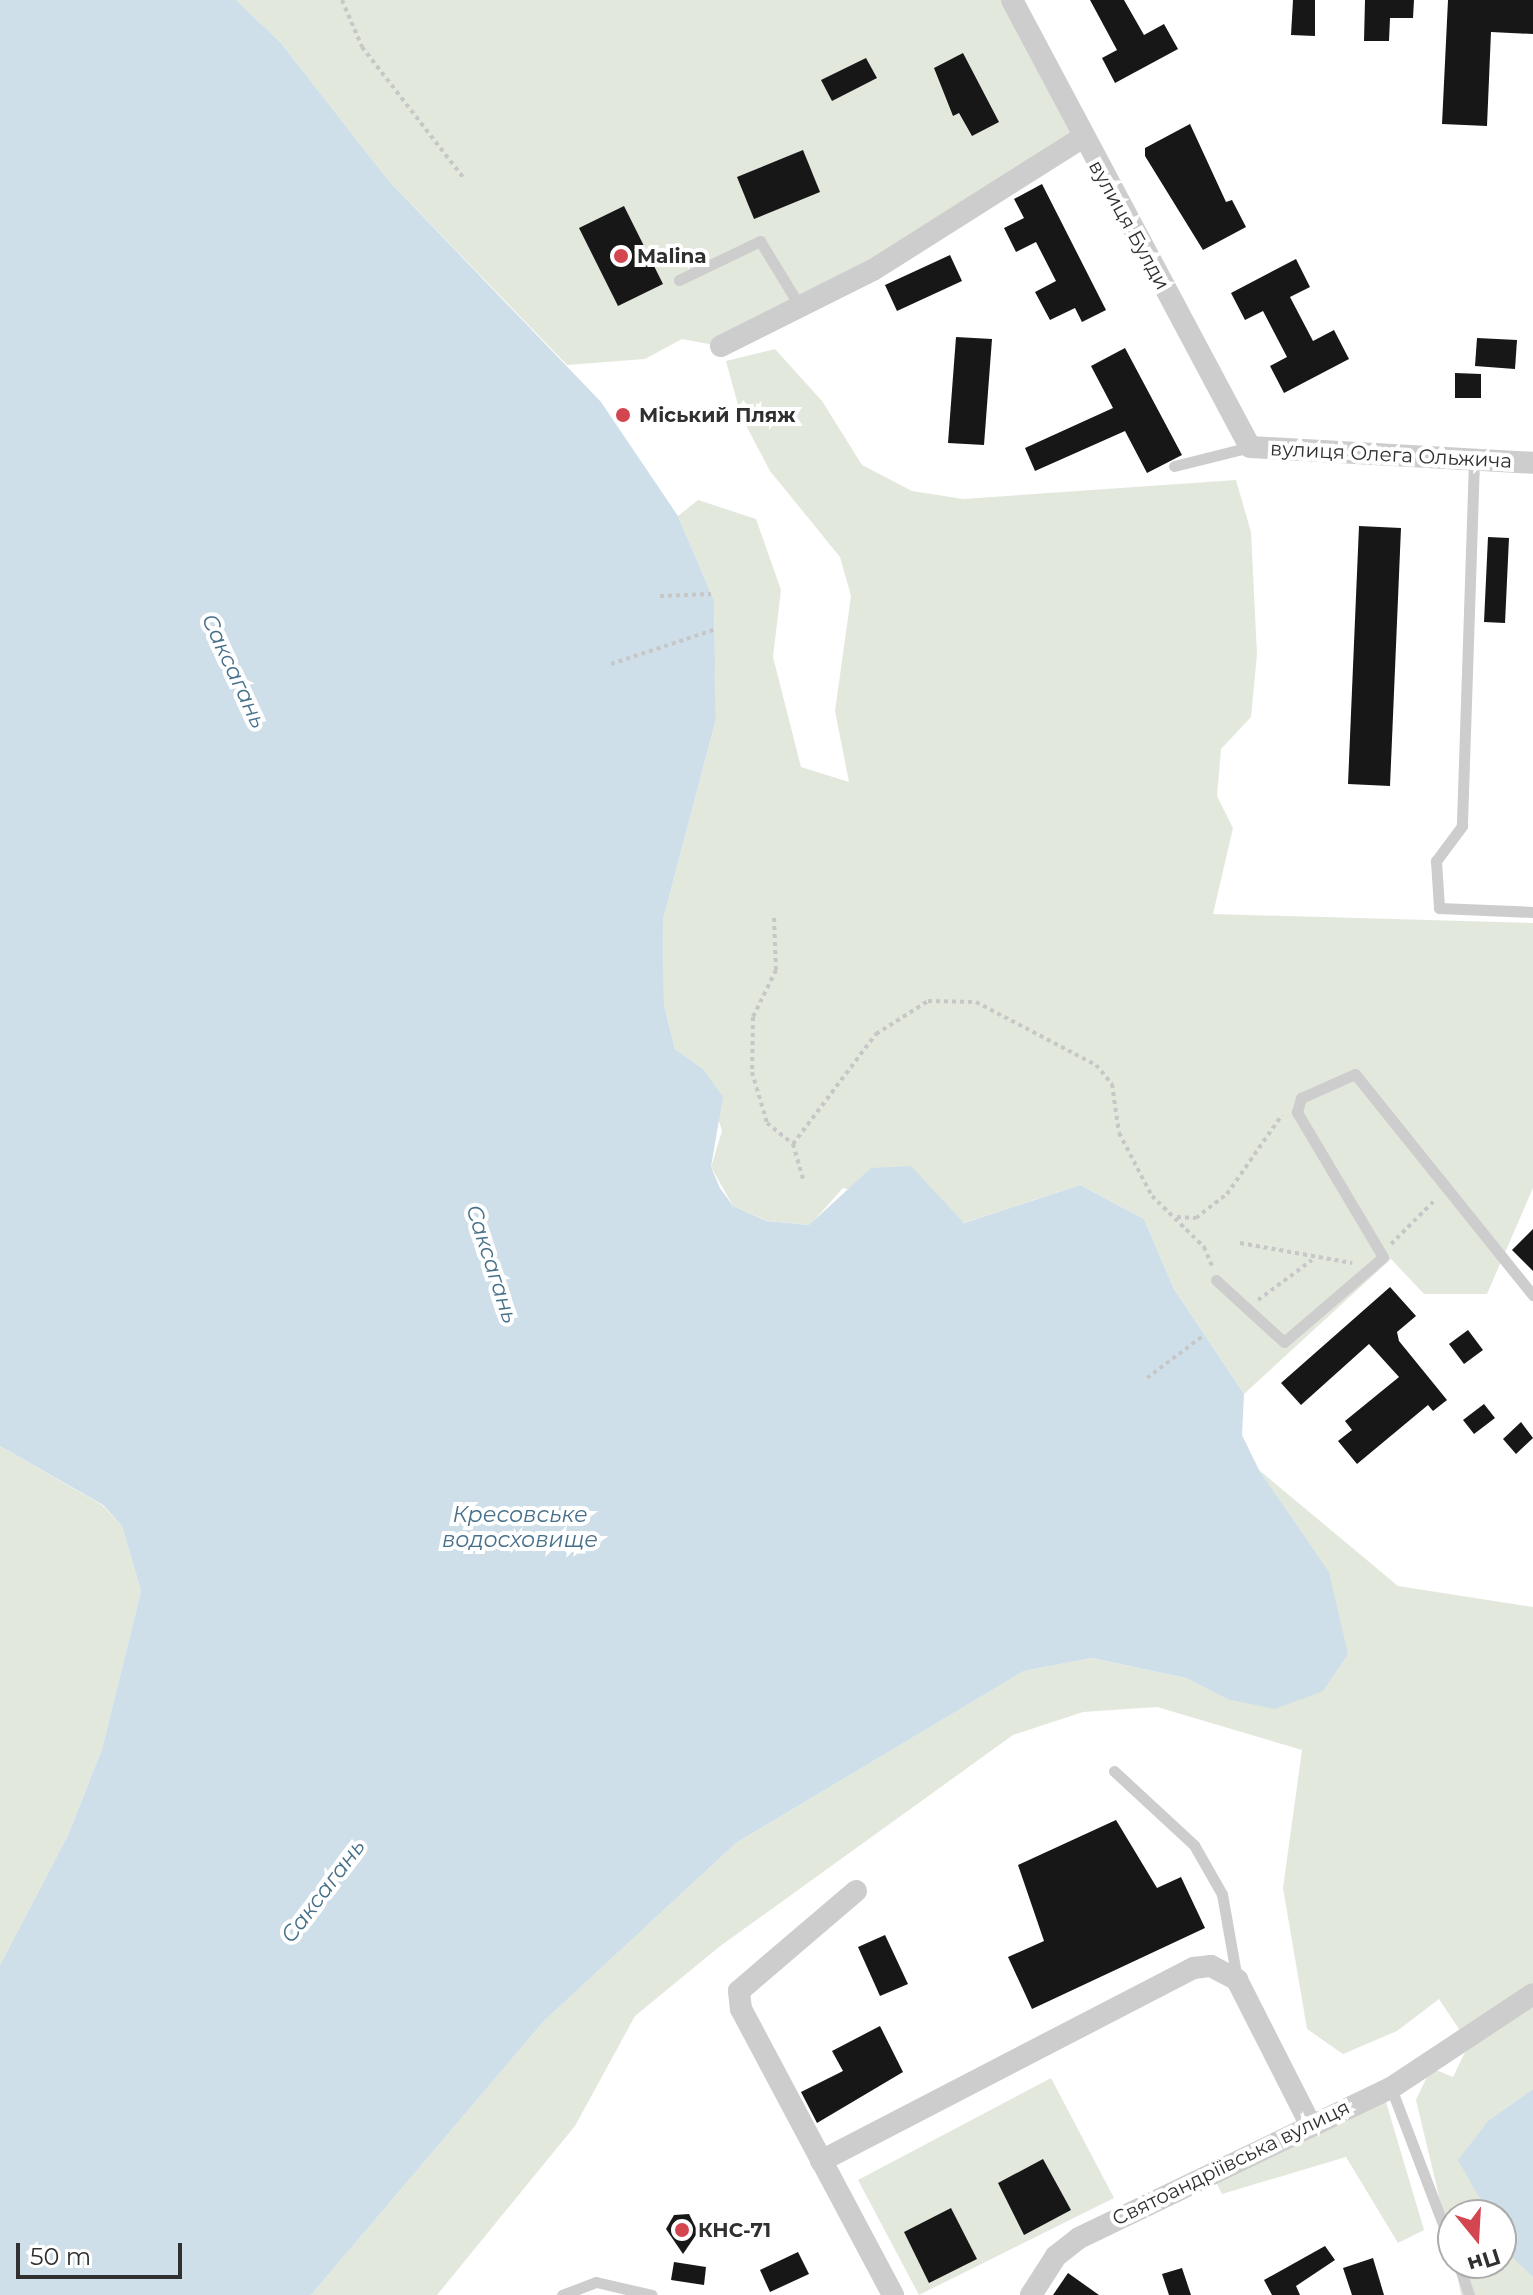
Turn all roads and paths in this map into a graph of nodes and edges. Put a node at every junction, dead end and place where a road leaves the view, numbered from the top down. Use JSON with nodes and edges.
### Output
{"nodes":[{"id":1,"x":342,"y":0,"type":"edge"},
{"id":2,"x":1012,"y":0,"type":"edge"},
{"id":3,"x":1082,"y":138,"type":"junction"},
{"id":4,"x":465,"y":180,"type":"dead end"},
{"id":5,"x":679,"y":280,"type":"dead end"},
{"id":6,"x":799,"y":305,"type":"junction"},
{"id":7,"x":721,"y":346,"type":"dead end"},
{"id":8,"x":1250,"y":447,"type":"junction"},
{"id":9,"x":1474,"y":461,"type":"junction"},
{"id":10,"x":1533,"y":463,"type":"edge"},
{"id":11,"x":1174,"y":466,"type":"dead end"},
{"id":12,"x":711,"y":594,"type":"dead end"},
{"id":13,"x":660,"y":596,"type":"dead end"},
{"id":14,"x":713,"y":630,"type":"dead end"},
{"id":15,"x":611,"y":664,"type":"dead end"},
{"id":16,"x":1533,"y":912,"type":"edge"},
{"id":17,"x":774,"y":918,"type":"dead end"},
{"id":18,"x":1296,"y":1104,"type":"junction"},
{"id":19,"x":793,"y":1144,"type":"junction"},
{"id":20,"x":803,"y":1180,"type":"dead end"},
{"id":21,"x":1453,"y":1195,"type":"junction"},
{"id":22,"x":1176,"y":1217,"type":"junction"},
{"id":23,"x":1240,"y":1243,"type":"dead end"},
{"id":24,"x":1381,"y":1253,"type":"junction"},
{"id":25,"x":1314,"y":1259,"type":"junction"},
{"id":26,"x":1374,"y":1266,"type":"junction"},
{"id":27,"x":1216,"y":1280,"type":"joint"},
{"id":28,"x":1533,"y":1295,"type":"edge"},
{"id":29,"x":1246,"y":1309,"type":"junction"},
{"id":30,"x":1204,"y":1335,"type":"dead end"},
{"id":31,"x":1147,"y":1378,"type":"dead end"},
{"id":32,"x":1114,"y":1771,"type":"dead end"},
{"id":33,"x":856,"y":1891,"type":"dead end"},
{"id":34,"x":1237,"y":1980,"type":"junction"},
{"id":35,"x":1533,"y":1994,"type":"edge"},
{"id":36,"x":1391,"y":2088,"type":"junction"},
{"id":37,"x":1309,"y":2122,"type":"junction"},
{"id":38,"x":821,"y":2161,"type":"junction"},
{"id":39,"x":1437,"y":2208,"type":"edge"},
{"id":40,"x":562,"y":2295,"type":"edge"},
{"id":41,"x":652,"y":2295,"type":"edge"},
{"id":42,"x":893,"y":2295,"type":"edge"},
{"id":43,"x":1031,"y":2295,"type":"edge"}],
"edges":[{"from":1,"to":4,"type":"path"},
{"from":2,"to":3,"type":"street","name":"вулиця Булди"},
{"from":3,"to":6,"type":"street"},
{"from":3,"to":8,"type":"street","name":"вулиця Булди"},
{"from":5,"to":6,"type":"lane"},
{"from":6,"to":7,"type":"street"},
{"from":8,"to":9,"type":"street","name":"вулиця Олега Ольжича"},
{"from":8,"to":11,"type":"lane"},
{"from":9,"to":10,"type":"street","name":"вулиця Олега Ольжича"},
{"from":9,"to":16,"type":"lane"},
{"from":12,"to":13,"type":"path"},
{"from":14,"to":15,"type":"path"},
{"from":17,"to":19,"type":"path"},
{"from":18,"to":21,"type":"lane"},
{"from":18,"to":22,"type":"path"},
{"from":18,"to":24,"type":"lane"},
{"from":19,"to":20,"type":"path"},
{"from":19,"to":22,"type":"path"},
{"from":21,"to":24,"type":"path"},
{"from":21,"to":28,"type":"lane"},
{"from":22,"to":27,"type":"path"},
{"from":23,"to":25,"type":"path"},
{"from":24,"to":26,"type":"lane"},
{"from":25,"to":26,"type":"path"},
{"from":25,"to":29,"type":"path"},
{"from":26,"to":29,"type":"lane"},
{"from":27,"to":29,"type":"lane"},
{"from":30,"to":31,"type":"path"},
{"from":32,"to":34,"type":"lane"},
{"from":33,"to":38,"type":"street"},
{"from":34,"to":37,"type":"street"},
{"from":34,"to":38,"type":"street"},
{"from":35,"to":36,"type":"street","name":"Святоандріївська вулиця"},
{"from":36,"to":37,"type":"street","name":"Святоандріївська вулиця"},
{"from":36,"to":39,"type":"lane"},
{"from":37,"to":43,"type":"street","name":"Святоандріївська вулиця"},
{"from":38,"to":42,"type":"street"},
{"from":40,"to":41,"type":"lane"}]}
